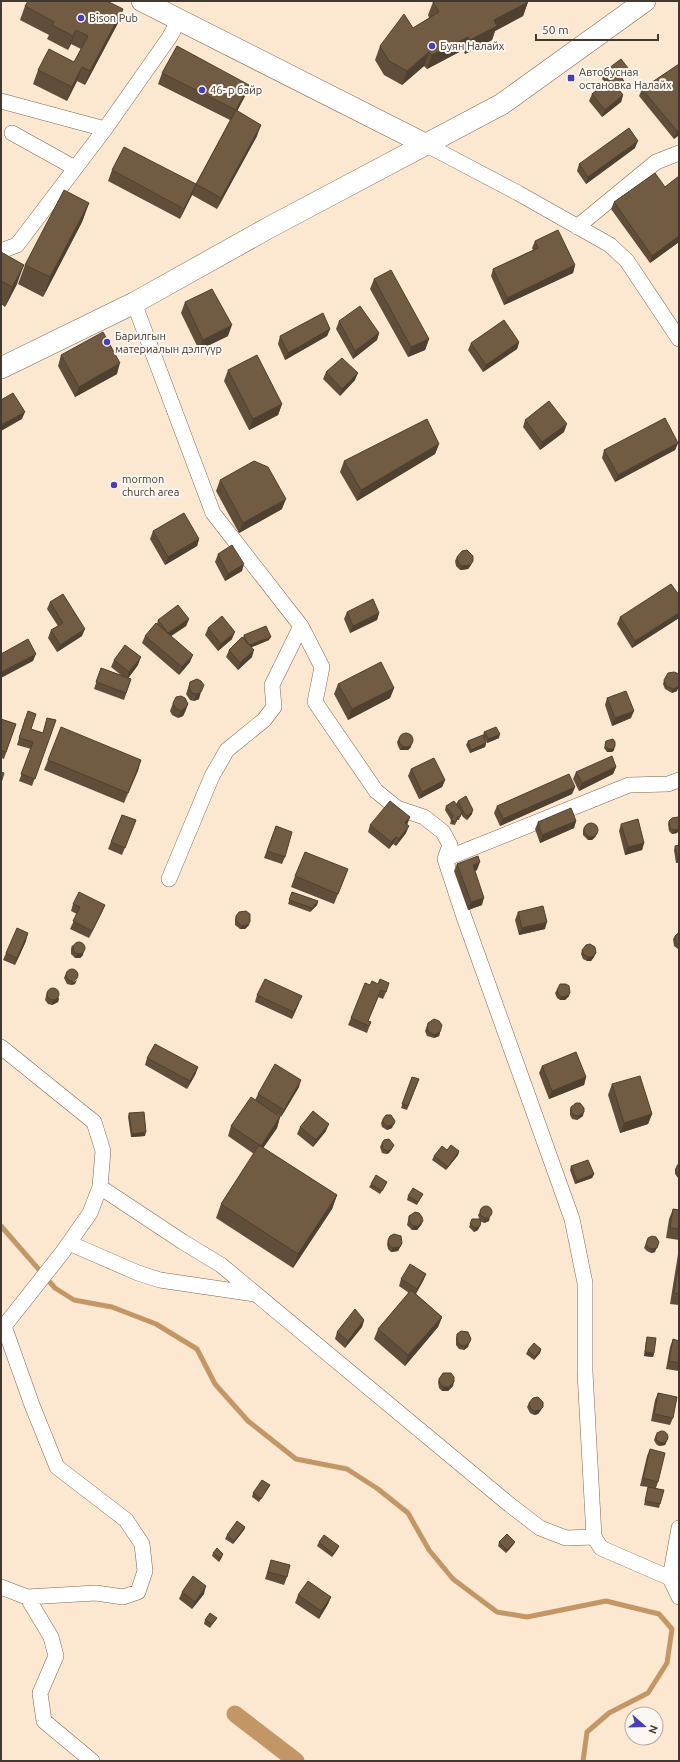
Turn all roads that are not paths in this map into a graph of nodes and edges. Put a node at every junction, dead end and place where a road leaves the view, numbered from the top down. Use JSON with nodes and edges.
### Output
{"nodes":[{"id":1,"x":142,"y":1,"type":"edge"},
{"id":2,"x":644,"y":1,"type":"edge"},
{"id":3,"x":179,"y":20,"type":"junction"},
{"id":4,"x":1,"y":101,"type":"edge"},
{"id":5,"x":104,"y":129,"type":"junction"},
{"id":6,"x":12,"y":133,"type":"dead end"},
{"id":7,"x":425,"y":144,"type":"junction"},
{"id":8,"x":679,"y":153,"type":"edge"},
{"id":9,"x":75,"y":168,"type":"junction"},
{"id":10,"x":577,"y":227,"type":"junction"},
{"id":11,"x":1,"y":251,"type":"edge"},
{"id":12,"x":134,"y":303,"type":"junction"},
{"id":13,"x":679,"y":339,"type":"edge"},
{"id":14,"x":1,"y":368,"type":"edge"},
{"id":15,"x":301,"y":626,"type":"junction"},
{"id":16,"x":679,"y":780,"type":"edge"},
{"id":17,"x":445,"y":860,"type":"junction"},
{"id":18,"x":169,"y":879,"type":"dead end"},
{"id":19,"x":1,"y":1047,"type":"edge"},
{"id":20,"x":100,"y":1187,"type":"junction"},
{"id":21,"x":65,"y":1248,"type":"junction"},
{"id":22,"x":256,"y":1294,"type":"junction"},
{"id":23,"x":2,"y":1328,"type":"edge"},
{"id":24,"x":679,"y":1528,"type":"edge"},
{"id":25,"x":594,"y":1537,"type":"junction"},
{"id":26,"x":670,"y":1578,"type":"junction"},
{"id":27,"x":1,"y":1587,"type":"edge"},
{"id":28,"x":28,"y":1597,"type":"junction"},
{"id":29,"x":679,"y":1597,"type":"edge"},
{"id":30,"x":92,"y":1761,"type":"edge"}],
"edges":[{"from":1,"to":3,"type":"street"},
{"from":2,"to":7,"type":"street"},
{"from":3,"to":5,"type":"street"},
{"from":3,"to":7,"type":"street"},
{"from":4,"to":5,"type":"street"},
{"from":5,"to":9,"type":"street"},
{"from":6,"to":9,"type":"street"},
{"from":7,"to":10,"type":"street"},
{"from":7,"to":12,"type":"street"},
{"from":8,"to":10,"type":"street"},
{"from":9,"to":11,"type":"street"},
{"from":10,"to":13,"type":"street"},
{"from":12,"to":14,"type":"street"},
{"from":12,"to":15,"type":"street"},
{"from":15,"to":17,"type":"street"},
{"from":15,"to":18,"type":"street"},
{"from":16,"to":17,"type":"street"},
{"from":17,"to":25,"type":"street"},
{"from":19,"to":20,"type":"street"},
{"from":20,"to":21,"type":"street"},
{"from":20,"to":22,"type":"street"},
{"from":21,"to":22,"type":"street"},
{"from":21,"to":23,"type":"street"},
{"from":22,"to":25,"type":"street"},
{"from":23,"to":28,"type":"street"},
{"from":24,"to":26,"type":"street"},
{"from":25,"to":26,"type":"street"},
{"from":26,"to":29,"type":"street"},
{"from":27,"to":28,"type":"street"},
{"from":28,"to":30,"type":"street"}]}
